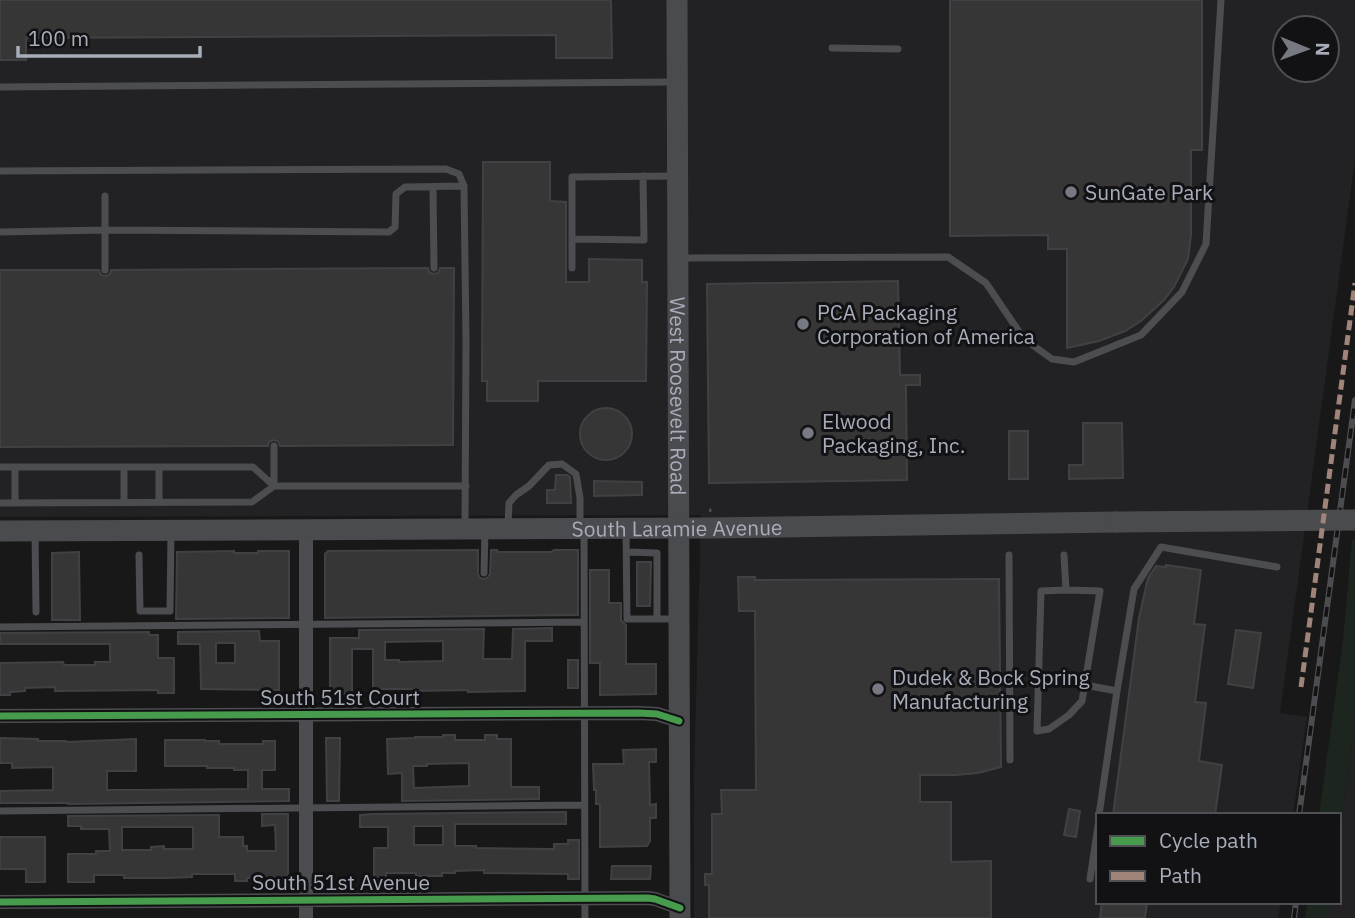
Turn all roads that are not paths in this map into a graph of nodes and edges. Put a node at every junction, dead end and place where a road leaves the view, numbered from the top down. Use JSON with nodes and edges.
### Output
{"nodes":[{"id":1,"x":677,"y":0,"type":"edge"},
{"id":2,"x":1223,"y":1,"type":"edge"},
{"id":3,"x":832,"y":48,"type":"dead end"},
{"id":4,"x":898,"y":48,"type":"dead end"},
{"id":5,"x":677,"y":82,"type":"junction"},
{"id":6,"x":0,"y":87,"type":"edge"},
{"id":7,"x":0,"y":171,"type":"edge"},
{"id":8,"x":643,"y":176,"type":"junction"},
{"id":9,"x":678,"y":176,"type":"junction"},
{"id":10,"x":433,"y":187,"type":"junction"},
{"id":11,"x":464,"y":187,"type":"junction"},
{"id":12,"x":105,"y":196,"type":"dead end"},
{"id":13,"x":105,"y":230,"type":"junction"},
{"id":14,"x":0,"y":232,"type":"edge"},
{"id":15,"x":572,"y":239,"type":"junction"},
{"id":16,"x":678,"y":258,"type":"junction"},
{"id":17,"x":434,"y":268,"type":"dead end"},
{"id":18,"x":572,"y":268,"type":"dead end"},
{"id":19,"x":105,"y":270,"type":"dead end"},
{"id":20,"x":274,"y":446,"type":"dead end"},
{"id":21,"x":0,"y":467,"type":"edge"},
{"id":22,"x":15,"y":467,"type":"junction"},
{"id":23,"x":124,"y":467,"type":"junction"},
{"id":24,"x":159,"y":467,"type":"junction"},
{"id":25,"x":274,"y":486,"type":"junction"},
{"id":26,"x":466,"y":486,"type":"junction"},
{"id":27,"x":124,"y":502,"type":"junction"},
{"id":28,"x":159,"y":502,"type":"junction"},
{"id":29,"x":0,"y":503,"type":"edge"},
{"id":30,"x":16,"y":503,"type":"junction"},
{"id":31,"x":1355,"y":520,"type":"edge"},
{"id":32,"x":626,"y":528,"type":"junction"},
{"id":33,"x":679,"y":528,"type":"junction"},
{"id":34,"x":475,"y":529,"type":"junction"},
{"id":35,"x":508,"y":529,"type":"junction"},
{"id":36,"x":582,"y":529,"type":"junction"},
{"id":37,"x":306,"y":530,"type":"junction"},
{"id":38,"x":0,"y":531,"type":"edge"},
{"id":39,"x":35,"y":531,"type":"junction"},
{"id":40,"x":171,"y":531,"type":"junction"},
{"id":41,"x":627,"y":552,"type":"junction"},
{"id":42,"x":139,"y":555,"type":"dead end"},
{"id":43,"x":1009,"y":555,"type":"dead end"},
{"id":44,"x":1064,"y":555,"type":"dead end"},
{"id":45,"x":1277,"y":567,"type":"dead end"},
{"id":46,"x":484,"y":573,"type":"dead end"},
{"id":47,"x":1066,"y":590,"type":"junction"},
{"id":48,"x":36,"y":612,"type":"dead end"},
{"id":49,"x":657,"y":619,"type":"junction"},
{"id":50,"x":679,"y":619,"type":"junction"},
{"id":51,"x":584,"y":622,"type":"junction"},
{"id":52,"x":306,"y":625,"type":"junction"},
{"id":53,"x":0,"y":627,"type":"edge"},
{"id":54,"x":1085,"y":685,"type":"junction"},
{"id":55,"x":1117,"y":691,"type":"junction"},
{"id":56,"x":584,"y":713,"type":"junction"},
{"id":57,"x":306,"y":714,"type":"junction"},
{"id":58,"x":0,"y":716,"type":"edge"},
{"id":59,"x":679,"y":721,"type":"junction"},
{"id":60,"x":1010,"y":760,"type":"dead end"},
{"id":61,"x":584,"y":805,"type":"junction"},
{"id":62,"x":306,"y":808,"type":"junction"},
{"id":63,"x":0,"y":811,"type":"edge"},
{"id":64,"x":1100,"y":813,"type":"edge"},
{"id":65,"x":1096,"y":840,"type":"edge"},
{"id":66,"x":1090,"y":878,"type":"dead end"},
{"id":67,"x":585,"y":898,"type":"junction"},
{"id":68,"x":306,"y":900,"type":"junction"},
{"id":69,"x":0,"y":902,"type":"edge"},
{"id":70,"x":680,"y":913,"type":"edge"},
{"id":71,"x":306,"y":918,"type":"edge"},
{"id":72,"x":585,"y":918,"type":"edge"}],
"edges":[{"from":1,"to":5,"type":"main road","name":"West Roosevelt Road"},
{"from":2,"to":16,"type":"lane"},
{"from":3,"to":4,"type":"lane"},
{"from":5,"to":6,"type":"lane"},
{"from":5,"to":9,"type":"main road","name":"West Roosevelt Road"},
{"from":7,"to":11,"type":"lane"},
{"from":8,"to":9,"type":"lane"},
{"from":8,"to":15,"type":"lane"},
{"from":8,"to":15,"type":"lane"},
{"from":9,"to":16,"type":"main road","name":"West Roosevelt Road"},
{"from":10,"to":11,"type":"lane"},
{"from":10,"to":13,"type":"lane"},
{"from":10,"to":17,"type":"lane"},
{"from":11,"to":26,"type":"lane"},
{"from":12,"to":13,"type":"lane"},
{"from":13,"to":14,"type":"lane"},
{"from":13,"to":19,"type":"lane"},
{"from":15,"to":18,"type":"lane"},
{"from":16,"to":33,"type":"main road","name":"West Roosevelt Road"},
{"from":20,"to":25,"type":"lane"},
{"from":21,"to":22,"type":"lane"},
{"from":22,"to":23,"type":"lane"},
{"from":22,"to":30,"type":"lane"},
{"from":23,"to":24,"type":"lane"},
{"from":23,"to":27,"type":"lane"},
{"from":24,"to":25,"type":"lane"},
{"from":24,"to":28,"type":"lane"},
{"from":25,"to":26,"type":"lane"},
{"from":25,"to":28,"type":"lane"},
{"from":26,"to":34,"type":"lane"},
{"from":27,"to":28,"type":"lane"},
{"from":27,"to":30,"type":"lane"},
{"from":29,"to":30,"type":"lane"},
{"from":31,"to":33,"type":"main road","name":"South Laramie Avenue","bridge":true},
{"from":32,"to":33,"type":"main road","name":"South Laramie Avenue"},
{"from":32,"to":36,"type":"main road","name":"South Laramie Avenue"},
{"from":32,"to":41,"type":"lane"},
{"from":33,"to":50,"type":"main road","name":"West Roosevelt Road"},
{"from":34,"to":35,"type":"main road","name":"South Laramie Avenue"},
{"from":34,"to":37,"type":"main road","name":"South Laramie Avenue"},
{"from":34,"to":46,"type":"lane"},
{"from":35,"to":36,"type":"main road","name":"South Laramie Avenue"},
{"from":35,"to":36,"type":"lane"},
{"from":36,"to":51,"type":"lane"},
{"from":37,"to":40,"type":"main road","name":"South Laramie Avenue"},
{"from":37,"to":52,"type":"street"},
{"from":38,"to":39,"type":"main road","name":"South Laramie Avenue"},
{"from":39,"to":40,"type":"main road","name":"South Laramie Avenue"},
{"from":39,"to":48,"type":"lane"},
{"from":40,"to":42,"type":"lane"},
{"from":41,"to":49,"type":"lane"},
{"from":41,"to":49,"type":"lane"},
{"from":43,"to":60,"type":"lane"},
{"from":44,"to":47,"type":"lane"},
{"from":45,"to":55,"type":"lane"},
{"from":47,"to":54,"type":"lane"},
{"from":47,"to":54,"type":"lane"},
{"from":49,"to":50,"type":"lane"},
{"from":50,"to":59,"type":"main road","name":"West Roosevelt Road"},
{"from":51,"to":52,"type":"lane"},
{"from":51,"to":56,"type":"lane"},
{"from":52,"to":53,"type":"lane"},
{"from":52,"to":57,"type":"street"},
{"from":54,"to":55,"type":"lane"},
{"from":55,"to":64,"type":"lane"},
{"from":56,"to":57,"type":"street","name":"South 51st Court"},
{"from":56,"to":59,"type":"street","name":"South 51st Court"},
{"from":56,"to":61,"type":"lane"},
{"from":57,"to":58,"type":"street","name":"South 51st Court"},
{"from":57,"to":62,"type":"street"},
{"from":59,"to":70,"type":"main road","name":"West Roosevelt Road"},
{"from":61,"to":62,"type":"lane"},
{"from":61,"to":67,"type":"lane"},
{"from":62,"to":63,"type":"lane"},
{"from":62,"to":68,"type":"street"},
{"from":65,"to":66,"type":"lane"},
{"from":67,"to":68,"type":"street","name":"South 51st Avenue"},
{"from":67,"to":70,"type":"street","name":"South 51st Avenue"},
{"from":67,"to":72,"type":"lane"},
{"from":68,"to":69,"type":"street","name":"South 51st Avenue"},
{"from":68,"to":71,"type":"street"}]}
